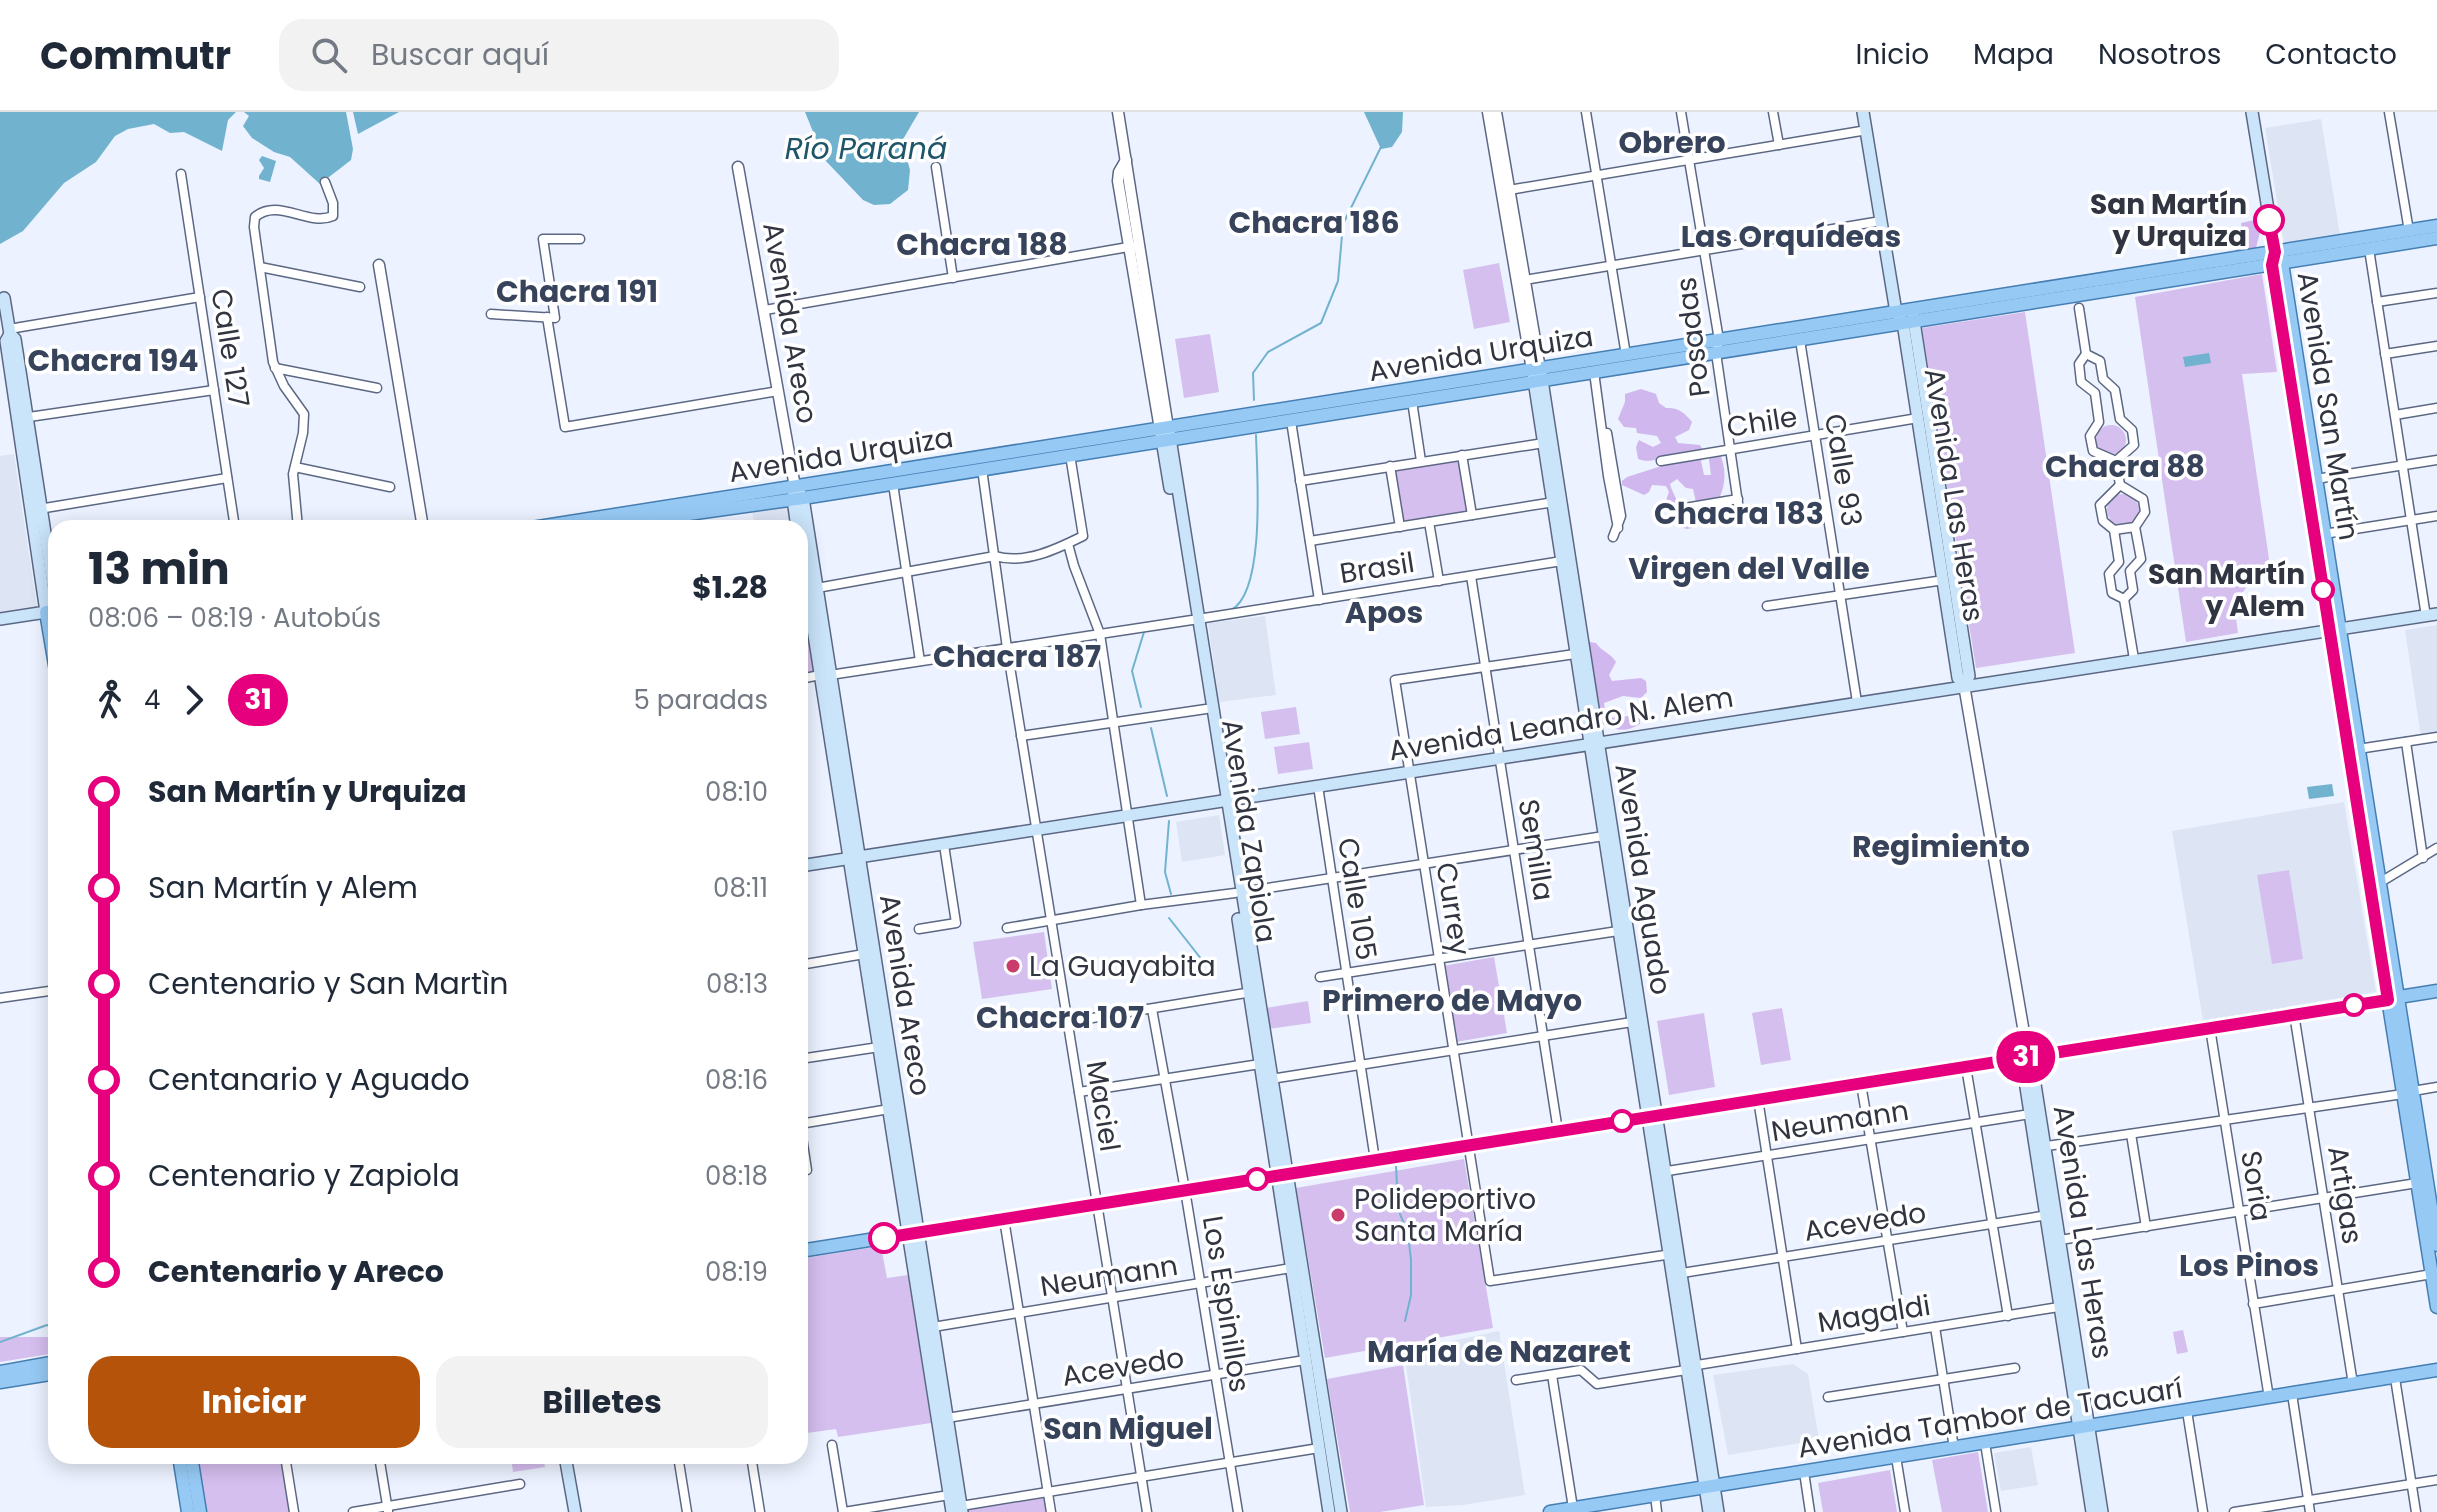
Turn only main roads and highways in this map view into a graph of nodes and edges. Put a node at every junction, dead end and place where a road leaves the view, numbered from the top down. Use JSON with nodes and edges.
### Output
{"nodes":[{"id":1,"x":1863,"y":112,"type":"edge"},
{"id":2,"x":2252,"y":112,"type":"edge"},
{"id":3,"x":2437,"y":226,"type":"edge"},
{"id":4,"x":2437,"y":238,"type":"edge"},
{"id":5,"x":2276,"y":260,"type":"junction"},
{"id":6,"x":4,"y":298,"type":"dead end"},
{"id":7,"x":1906,"y":317,"type":"junction"},
{"id":8,"x":1718,"y":347,"type":"junction"},
{"id":9,"x":1537,"y":375,"type":"junction"},
{"id":10,"x":1165,"y":434,"type":"junction"},
{"id":11,"x":797,"y":495,"type":"junction"},
{"id":12,"x":596,"y":520,"type":"edge"},
{"id":13,"x":639,"y":520,"type":"edge"},
{"id":14,"x":797,"y":520,"type":"edge"},
{"id":15,"x":800,"y":520,"type":"edge"},
{"id":16,"x":48,"y":581,"type":"edge"},
{"id":17,"x":808,"y":589,"type":"edge"},
{"id":18,"x":48,"y":610,"type":"edge"},
{"id":19,"x":2433,"y":611,"type":"edge"},
{"id":20,"x":0,"y":619,"type":"edge"},
{"id":21,"x":1195,"y":620,"type":"junction"},
{"id":22,"x":2336,"y":626,"type":"junction"},
{"id":23,"x":1964,"y":685,"type":"junction"},
{"id":24,"x":1594,"y":743,"type":"junction"},
{"id":25,"x":1224,"y":801,"type":"junction"},
{"id":26,"x":854,"y":859,"type":"junction"},
{"id":27,"x":808,"y":865,"type":"edge"},
{"id":28,"x":2437,"y":991,"type":"edge"},
{"id":29,"x":1253,"y":992,"type":"junction"},
{"id":30,"x":2393,"y":999,"type":"junction"},
{"id":31,"x":2028,"y":1056,"type":"junction"},
{"id":32,"x":1651,"y":1116,"type":"junction"},
{"id":33,"x":2040,"y":1147,"type":"junction"},
{"id":34,"x":1283,"y":1174,"type":"junction"},
{"id":35,"x":2427,"y":1182,"type":"edge"},
{"id":36,"x":2051,"y":1214,"type":"junction"},
{"id":37,"x":913,"y":1233,"type":"junction"},
{"id":38,"x":2437,"y":1245,"type":"edge"},
{"id":39,"x":808,"y":1250,"type":"edge"},
{"id":40,"x":1674,"y":1254,"type":"junction"},
{"id":41,"x":2065,"y":1306,"type":"junction"},
{"id":42,"x":2437,"y":1307,"type":"edge"},
{"id":43,"x":48,"y":1363,"type":"edge"},
{"id":44,"x":1689,"y":1367,"type":"junction"},
{"id":45,"x":2437,"y":1370,"type":"edge"},
{"id":46,"x":0,"y":1372,"type":"edge"},
{"id":47,"x":48,"y":1374,"type":"edge"},
{"id":48,"x":0,"y":1382,"type":"edge"},
{"id":49,"x":2084,"y":1427,"type":"junction"},
{"id":50,"x":180,"y":1464,"type":"edge"},
{"id":51,"x":192,"y":1464,"type":"edge"},
{"id":52,"x":566,"y":1464,"type":"edge"},
{"id":53,"x":1710,"y":1486,"type":"junction"},
{"id":54,"x":958,"y":1510,"type":"edge"},
{"id":55,"x":188,"y":1512,"type":"edge"},
{"id":56,"x":200,"y":1512,"type":"edge"},
{"id":57,"x":575,"y":1512,"type":"edge"},
{"id":58,"x":1329,"y":1512,"type":"edge"},
{"id":59,"x":1341,"y":1512,"type":"edge"},
{"id":60,"x":1553,"y":1512,"type":"edge"},
{"id":61,"x":1709,"y":1512,"type":"edge"},
{"id":62,"x":1718,"y":1512,"type":"edge"},
{"id":63,"x":2092,"y":1512,"type":"edge"},
{"id":64,"x":2102,"y":1512,"type":"edge"}],
"edges":[{"from":1,"to":7,"type":"main road"},
{"from":2,"to":5,"type":"main road"},
{"from":3,"to":5,"type":"main road","name":"Avenida Urquiza"},
{"from":4,"to":5,"type":"main road","name":"Avenida Urquiza"},
{"from":5,"to":7,"type":"main road","name":"Avenida Urquiza"},
{"from":5,"to":22,"type":"main road","name":"Avenida San Martín"},
{"from":5,"to":22,"type":"main road","name":"Avenida San Martín"},
{"from":6,"to":16,"type":"main road"},
{"from":7,"to":8,"type":"main road","name":"Avenida Urquiza"},
{"from":7,"to":8,"type":"main road","name":"Avenida Urquiza"},
{"from":7,"to":23,"type":"main road","name":"Avenida Las Heras"},
{"from":7,"to":23,"type":"main road","name":"Avenida Las Heras"},
{"from":8,"to":9,"type":"main road","name":"Avenida Urquiza"},
{"from":8,"to":9,"type":"main road","name":"Avenida Urquiza"},
{"from":9,"to":10,"type":"main road","name":"Avenida Urquiza"},
{"from":9,"to":10,"type":"main road","name":"Avenida Urquiza"},
{"from":9,"to":24,"type":"main road","name":"Avenida Aguado"},
{"from":9,"to":24,"type":"main road","name":"Avenida Aguado"},
{"from":10,"to":11,"type":"main road","name":"Avenida Urquiza"},
{"from":10,"to":11,"type":"main road","name":"Avenida Urquiza"},
{"from":10,"to":21,"type":"main road","name":"Avenida Zapiola"},
{"from":11,"to":12,"type":"main road","name":"Avenida Urquiza"},
{"from":11,"to":13,"type":"main road","name":"Avenida Urquiza"},
{"from":11,"to":14,"type":"main road","name":"Avenida Areco"},
{"from":11,"to":15,"type":"main road","name":"Avenida Areco"},
{"from":17,"to":26,"type":"main road","name":"Avenida Areco"},
{"from":18,"to":20,"type":"main road"},
{"from":19,"to":22,"type":"main road","name":"Avenida Leandro N. Alem"},
{"from":21,"to":25,"type":"main road","name":"Avenida Zapiola"},
{"from":21,"to":25,"type":"main road","name":"Avenida Zapiola"},
{"from":22,"to":23,"type":"main road","name":"Avenida Leandro N. Alem"},
{"from":22,"to":30,"type":"main road","name":"Avenida San Martín"},
{"from":22,"to":30,"type":"main road","name":"Avenida San Martín"},
{"from":23,"to":24,"type":"main road","name":"Avenida Leandro N. Alem"},
{"from":24,"to":25,"type":"main road","name":"Avenida Leandro N. Alem"},
{"from":24,"to":32,"type":"main road","name":"Avenida Aguado"},
{"from":24,"to":32,"type":"main road","name":"Avenida Aguado"},
{"from":25,"to":26,"type":"main road","name":"Avenida Leandro N. Alem"},
{"from":25,"to":29,"type":"main road","name":"Avenida Zapiola"},
{"from":26,"to":27,"type":"main road","name":"Avenida Leandro N. Alem"},
{"from":26,"to":37,"type":"main road","name":"Avenida Areco"},
{"from":26,"to":37,"type":"main road","name":"Avenida Areco"},
{"from":28,"to":30,"type":"main road"},
{"from":29,"to":34,"type":"main road","name":"Avenida Zapiola"},
{"from":29,"to":34,"type":"main road","name":"Avenida Zapiola"},
{"from":30,"to":31,"type":"main road"},
{"from":30,"to":35,"type":"main road","name":"Avenida San Martín"},
{"from":31,"to":32,"type":"main road"},
{"from":31,"to":33,"type":"main road","name":"Avenida Las Heras"},
{"from":31,"to":33,"type":"main road","name":"Avenida Las Heras"},
{"from":32,"to":34,"type":"main road"},
{"from":32,"to":40,"type":"main road","name":"Avenida Aguado"},
{"from":33,"to":36,"type":"main road","name":"Avenida Las Heras"},
{"from":34,"to":37,"type":"main road"},
{"from":34,"to":58,"type":"main road","name":"Avenida Zapiola"},
{"from":34,"to":59,"type":"main road","name":"Avenida Zapiola"},
{"from":35,"to":38,"type":"main road","name":"Avenida San Martín"},
{"from":35,"to":42,"type":"main road","name":"Avenida San Martín"},
{"from":36,"to":41,"type":"main road","name":"Avenida Las Heras"},
{"from":36,"to":41,"type":"main road","name":"Avenida Las Heras"},
{"from":37,"to":39,"type":"main road"},
{"from":37,"to":54,"type":"main road","name":"Avenida Areco"},
{"from":37,"to":54,"type":"main road","name":"Avenida Areco"},
{"from":40,"to":44,"type":"main road","name":"Avenida Aguado"},
{"from":40,"to":44,"type":"main road","name":"Avenida Aguado"},
{"from":41,"to":49,"type":"main road","name":"Avenida Las Heras"},
{"from":43,"to":46,"type":"main road"},
{"from":44,"to":53,"type":"main road","name":"Avenida Aguado"},
{"from":45,"to":49,"type":"main road","name":"Avenida Tambor de Tacuarí"},
{"from":47,"to":48,"type":"main road"},
{"from":49,"to":53,"type":"main road","name":"Avenida Tambor de Tacuarí"},
{"from":49,"to":63,"type":"main road","name":"Avenida Las Heras"},
{"from":49,"to":64,"type":"main road","name":"Avenida Las Heras"},
{"from":50,"to":55,"type":"main road"},
{"from":51,"to":56,"type":"main road"},
{"from":52,"to":57,"type":"main road"},
{"from":53,"to":60,"type":"main road","name":"Avenida Tambor de Tacuarí"},
{"from":53,"to":61,"type":"main road","name":"Avenida Aguado"},
{"from":53,"to":62,"type":"main road","name":"Avenida Aguado"}]}
